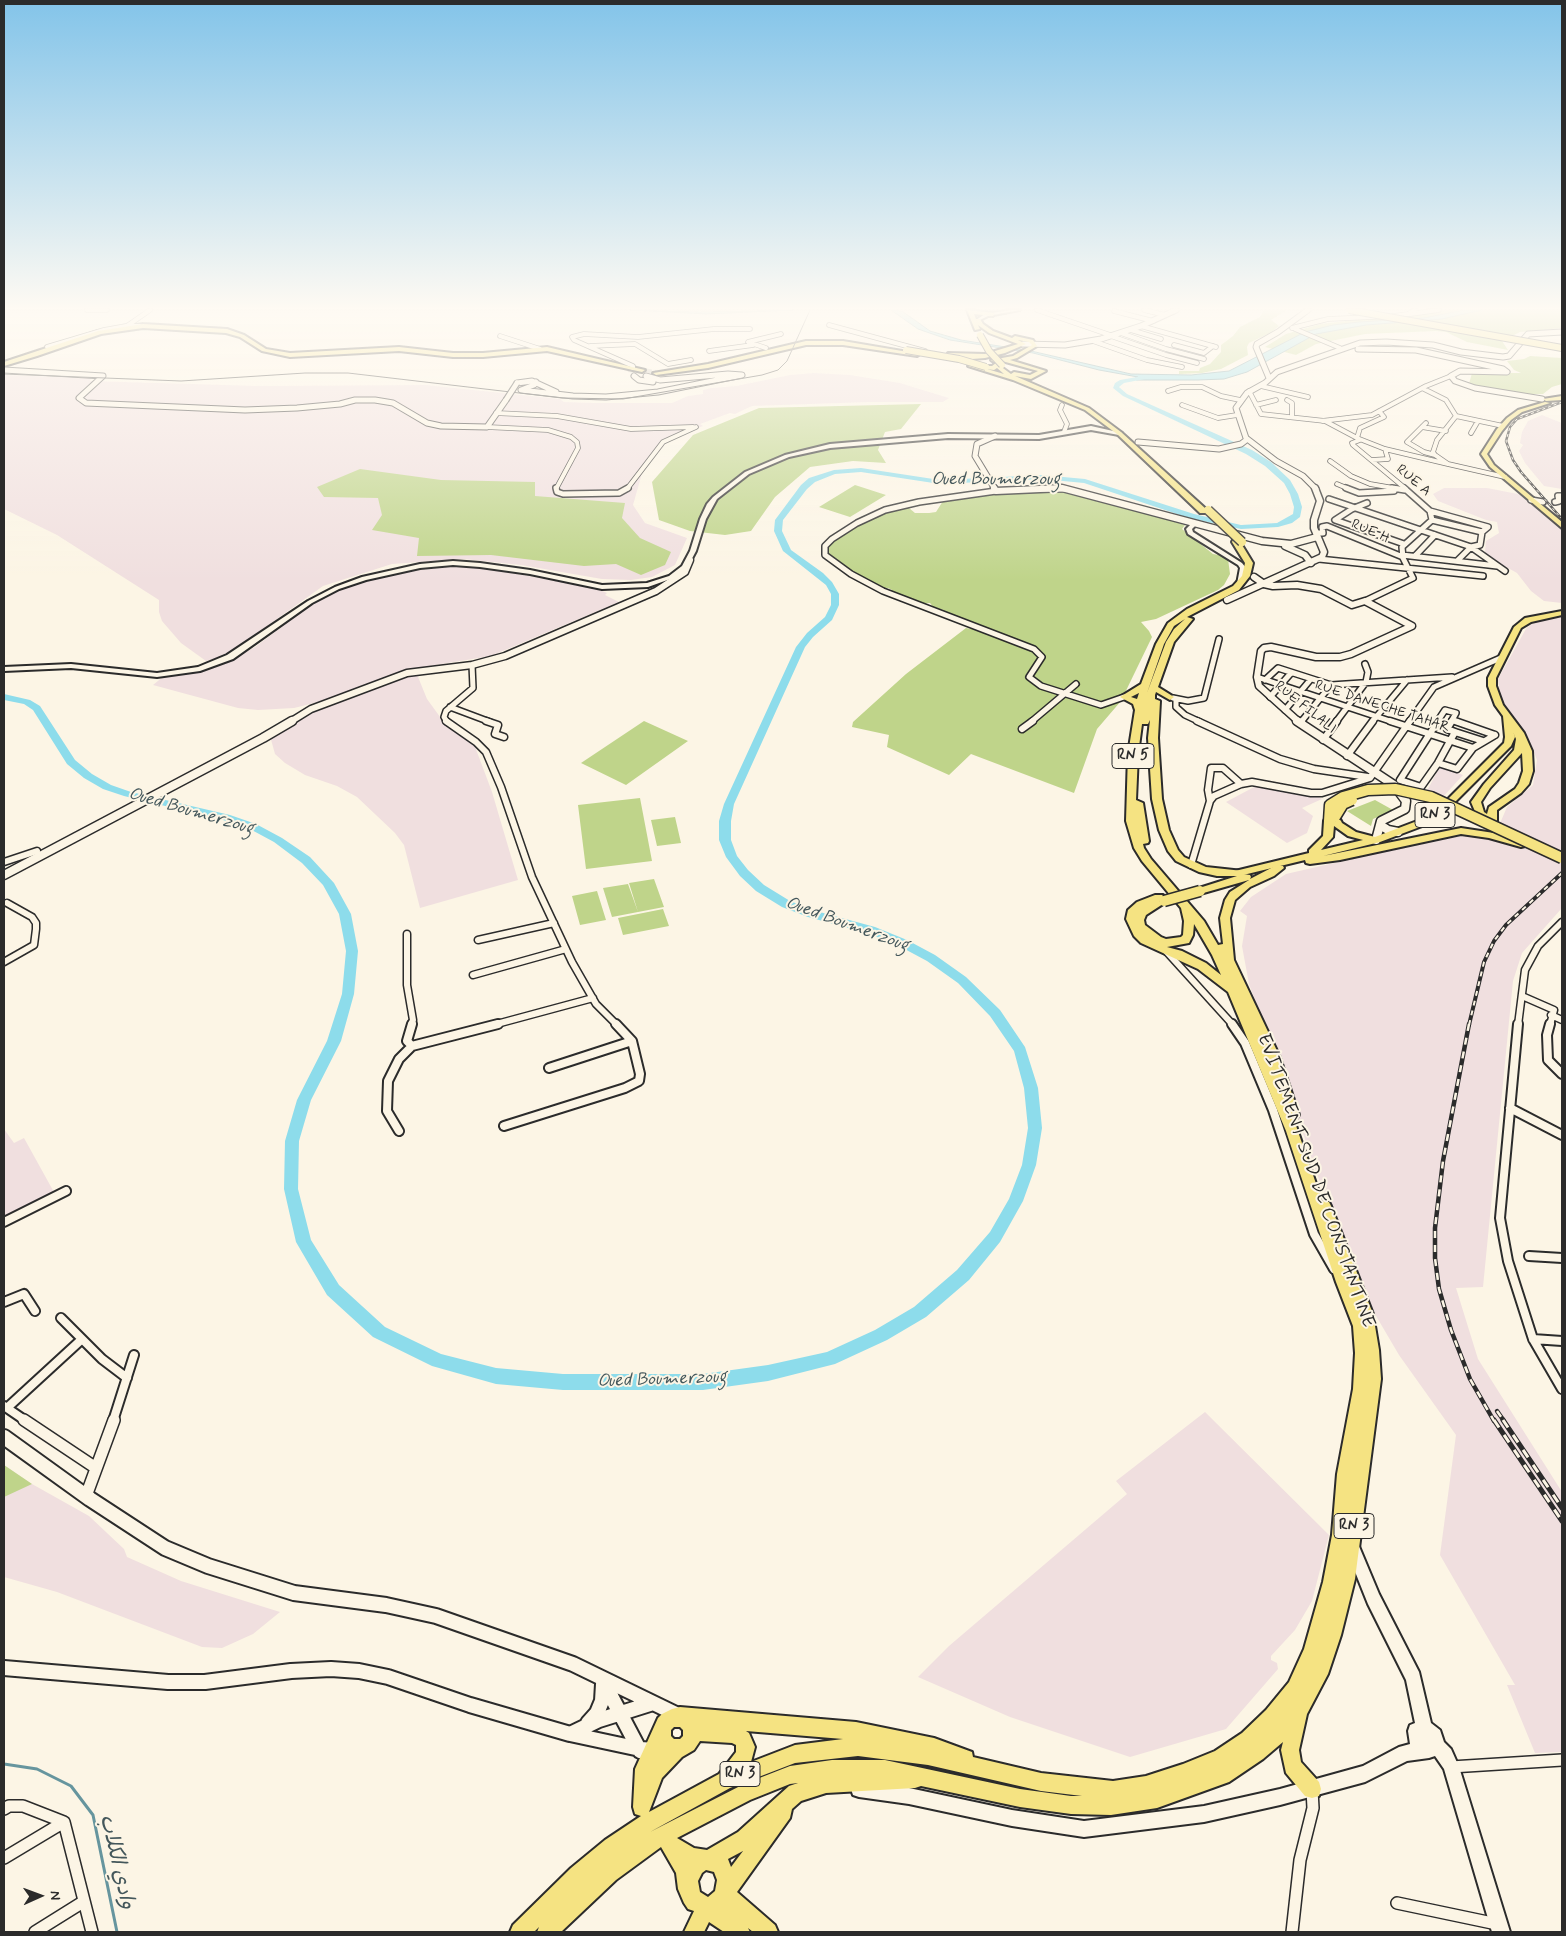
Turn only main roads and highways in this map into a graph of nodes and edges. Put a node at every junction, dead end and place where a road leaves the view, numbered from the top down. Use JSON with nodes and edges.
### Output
{"nodes":[{"id":1,"x":1068,"y":400,"type":"edge"},
{"id":2,"x":1074,"y":400,"type":"edge"},
{"id":3,"x":1552,"y":400,"type":"edge"},
{"id":4,"x":1098,"y":417,"type":"junction"},
{"id":5,"x":1078,"y":430,"type":"junction"},
{"id":6,"x":1119,"y":433,"type":"junction"},
{"id":7,"x":1206,"y":510,"type":"junction"},
{"id":8,"x":1194,"y":524,"type":"road end"},
{"id":9,"x":1562,"y":526,"type":"edge"},
{"id":10,"x":1239,"y":542,"type":"junction"},
{"id":11,"x":1221,"y":553,"type":"junction"},
{"id":12,"x":1240,"y":584,"type":"junction"},
{"id":13,"x":1562,"y":613,"type":"edge"},
{"id":14,"x":4,"y":669,"type":"edge"},
{"id":15,"x":1145,"y":686,"type":"junction"},
{"id":16,"x":1157,"y":688,"type":"junction"},
{"id":17,"x":1173,"y":698,"type":"road end"},
{"id":18,"x":1140,"y":712,"type":"junction"},
{"id":19,"x":1504,"y":714,"type":"junction"},
{"id":20,"x":1521,"y":739,"type":"junction"},
{"id":21,"x":1332,"y":819,"type":"junction"},
{"id":22,"x":1492,"y":822,"type":"junction"},
{"id":23,"x":1376,"y":840,"type":"junction"},
{"id":24,"x":1521,"y":844,"type":"junction"},
{"id":25,"x":1562,"y":854,"type":"edge"},
{"id":26,"x":1307,"y":858,"type":"junction"},
{"id":27,"x":1562,"y":858,"type":"edge"},
{"id":28,"x":1562,"y":864,"type":"edge"},
{"id":29,"x":1279,"y":868,"type":"junction"},
{"id":30,"x":1239,"y":873,"type":"junction"},
{"id":31,"x":1197,"y":888,"type":"junction"},
{"id":32,"x":1162,"y":899,"type":"junction"},
{"id":33,"x":1184,"y":905,"type":"junction"},
{"id":34,"x":1230,"y":962,"type":"junction"},
{"id":35,"x":1235,"y":992,"type":"junction"},
{"id":36,"x":1352,"y":1546,"type":"junction"},
{"id":37,"x":1299,"y":1711,"type":"junction"},
{"id":38,"x":680,"y":1716,"type":"junction"},
{"id":39,"x":692,"y":1731,"type":"junction"},
{"id":40,"x":1420,"y":1731,"type":"junction"},
{"id":41,"x":662,"y":1732,"type":"junction"},
{"id":42,"x":1432,"y":1747,"type":"junction"},
{"id":43,"x":676,"y":1749,"type":"junction"},
{"id":44,"x":1405,"y":1752,"type":"junction"},
{"id":45,"x":1006,"y":1775,"type":"junction"},
{"id":46,"x":934,"y":1779,"type":"junction"},
{"id":47,"x":725,"y":1781,"type":"junction"},
{"id":48,"x":826,"y":1784,"type":"junction"},
{"id":49,"x":1312,"y":1789,"type":"junction"},
{"id":50,"x":796,"y":1793,"type":"junction"},
{"id":51,"x":709,"y":1860,"type":"junction"},
{"id":52,"x":688,"y":1889,"type":"junction"},
{"id":53,"x":724,"y":1894,"type":"junction"},
{"id":54,"x":706,"y":1907,"type":"junction"},
{"id":55,"x":1500,"y":1928,"type":"edge"},
{"id":56,"x":520,"y":1932,"type":"edge"},
{"id":57,"x":547,"y":1932,"type":"edge"},
{"id":58,"x":694,"y":1932,"type":"edge"},
{"id":59,"x":740,"y":1932,"type":"edge"},
{"id":60,"x":768,"y":1932,"type":"edge"}],
"edges":[{"from":1,"to":4,"type":"main road"},
{"from":2,"to":7,"type":"main road"},
{"from":3,"to":9,"type":"main road"},
{"from":4,"to":5,"type":"main road"},
{"from":4,"to":6,"type":"main road"},
{"from":5,"to":6,"type":"main road"},
{"from":5,"to":14,"type":"main road"},
{"from":6,"to":7,"type":"main road"},
{"from":7,"to":10,"type":"main road","bridge":true},
{"from":8,"to":11,"type":"main road"},
{"from":10,"to":11,"type":"main road"},
{"from":10,"to":12,"type":"main road"},
{"from":10,"to":16,"type":"main road","name":"EVITEMENT SUD DE CONSTANTINE","number":"RN 5"},
{"from":11,"to":12,"type":"main road"},
{"from":12,"to":15,"type":"main road","name":"EVITEMENT SUD DE CONSTANTINE","number":"RN 5"},
{"from":13,"to":19,"type":"main road","number":"RN 3"},
{"from":15,"to":18,"type":"main road","name":"EVITEMENT SUD DE CONSTANTINE","number":"RN 5"},
{"from":15,"to":18,"type":"main road"},
{"from":16,"to":17,"type":"main road"},
{"from":16,"to":30,"type":"main road"},
{"from":16,"to":34,"type":"main road","name":"EVITEMENT SUD DE CONSTANTINE","number":"RN 5"},
{"from":18,"to":33,"type":"main road","name":"EVITEMENT SUD DE CONSTANTINE","number":"RN 5"},
{"from":19,"to":20,"type":"main road"},
{"from":19,"to":23,"type":"main road","number":"RN 3"},
{"from":19,"to":26,"type":"main road","number":"RN 3"},
{"from":20,"to":22,"type":"main road"},
{"from":20,"to":22,"type":"main road"},
{"from":21,"to":23,"type":"main road"},
{"from":21,"to":24,"type":"main road","bridge":true},
{"from":21,"to":26,"type":"main road"},
{"from":21,"to":27,"type":"main road","bridge":true},
{"from":22,"to":25,"type":"main road","bridge":true},
{"from":23,"to":26,"type":"main road","number":"RN 3"},
{"from":24,"to":26,"type":"main road","number":"RN 3"},
{"from":24,"to":28,"type":"main road"},
{"from":26,"to":29,"type":"main road","number":"RN 3"},
{"from":26,"to":30,"type":"main road","number":"RN 3"},
{"from":29,"to":31,"type":"main road","number":"RN 3"},
{"from":29,"to":34,"type":"main road","number":"RN 3"},
{"from":30,"to":31,"type":"main road","number":"RN 3"},
{"from":31,"to":32,"type":"main road","number":"RN 3","bridge":true},
{"from":32,"to":33,"type":"main road","number":"RN 3"},
{"from":32,"to":35,"type":"main road","number":"RN 3"},
{"from":33,"to":35,"type":"main road","name":"EVITEMENT SUD DE CONSTANTINE","number":"RN 5"},
{"from":34,"to":36,"type":"main road","name":"EVITEMENT SUD DE CONSTANTINE","number":"RN 3"},
{"from":35,"to":45,"type":"main road","name":"EVITEMENT SUD DE CONSTANTINE","number":"RN 3"},
{"from":36,"to":37,"type":"main road","name":"EVITEMENT SUD DE CONSTANTINE","number":"RN 3"},
{"from":36,"to":40,"type":"main road"},
{"from":37,"to":46,"type":"main road","name":"EVITEMENT SUD DE CONSTANTINE","number":"RN 3"},
{"from":37,"to":49,"type":"main road"},
{"from":38,"to":39,"type":"main road"},
{"from":38,"to":41,"type":"main road"},
{"from":38,"to":45,"type":"main road"},
{"from":39,"to":43,"type":"main road"},
{"from":39,"to":47,"type":"main road"},
{"from":40,"to":42,"type":"main road"},
{"from":40,"to":44,"type":"main road"},
{"from":41,"to":43,"type":"main road"},
{"from":41,"to":43,"type":"main road"},
{"from":42,"to":44,"type":"main road"},
{"from":42,"to":55,"type":"main road"},
{"from":44,"to":49,"type":"main road"},
{"from":45,"to":47,"type":"main road","number":"RN 3"},
{"from":46,"to":48,"type":"main road"},
{"from":46,"to":57,"type":"main road","number":"RN 3"},
{"from":47,"to":56,"type":"main road","number":"RN 3"},
{"from":48,"to":49,"type":"main road"},
{"from":48,"to":50,"type":"main road"},
{"from":50,"to":51,"type":"main road"},
{"from":50,"to":53,"type":"main road"},
{"from":51,"to":52,"type":"main road"},
{"from":51,"to":52,"type":"main road"},
{"from":51,"to":53,"type":"main road"},
{"from":52,"to":54,"type":"main road"},
{"from":53,"to":54,"type":"main road"},
{"from":53,"to":60,"type":"main road"},
{"from":54,"to":58,"type":"main road"},
{"from":54,"to":59,"type":"main road"}]}
